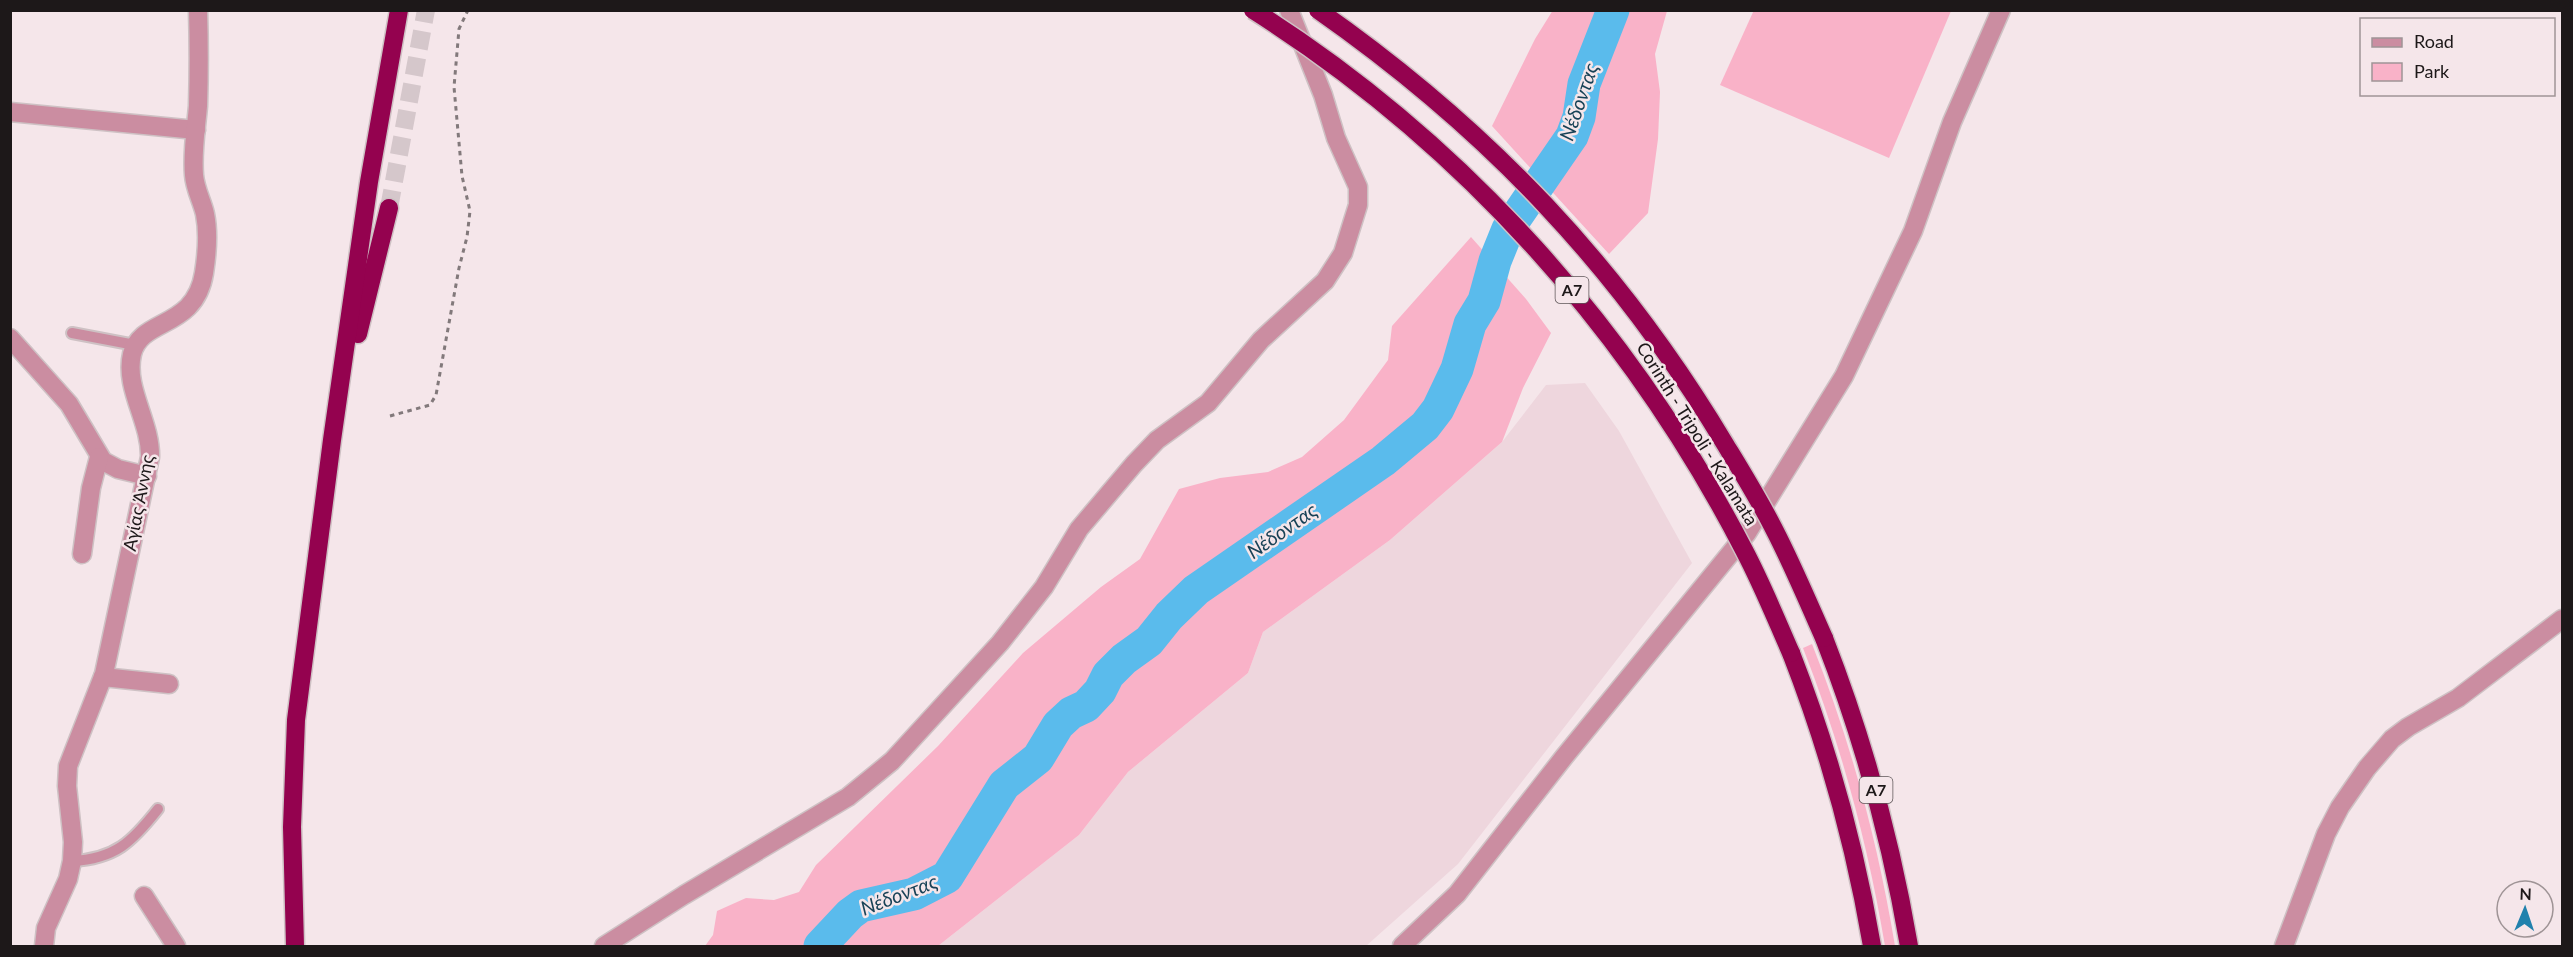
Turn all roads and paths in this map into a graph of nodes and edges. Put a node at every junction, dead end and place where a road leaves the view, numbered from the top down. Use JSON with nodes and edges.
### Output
{"nodes":[{"id":1,"x":198,"y":10,"type":"edge"},
{"id":2,"x":399,"y":10,"type":"edge"},
{"id":3,"x":468,"y":10,"type":"edge"},
{"id":4,"x":1253,"y":10,"type":"edge"},
{"id":5,"x":1289,"y":10,"type":"edge"},
{"id":6,"x":1318,"y":10,"type":"edge"},
{"id":7,"x":2001,"y":10,"type":"edge"},
{"id":8,"x":10,"y":112,"type":"edge"},
{"id":9,"x":196,"y":130,"type":"junction"},
{"id":10,"x":389,"y":208,"type":"tunnel mouth"},
{"id":11,"x":72,"y":333,"type":"dead end"},
{"id":12,"x":10,"y":338,"type":"edge"},
{"id":13,"x":135,"y":345,"type":"junction"},
{"id":14,"x":390,"y":416,"type":"dead end"},
{"id":15,"x":332,"y":440,"type":"junction"},
{"id":16,"x":99,"y":457,"type":"junction"},
{"id":17,"x":147,"y":476,"type":"junction"},
{"id":18,"x":82,"y":554,"type":"dead end"},
{"id":19,"x":2562,"y":619,"type":"edge"},
{"id":20,"x":103,"y":677,"type":"junction"},
{"id":21,"x":169,"y":684,"type":"dead end"},
{"id":22,"x":158,"y":809,"type":"dead end"},
{"id":23,"x":72,"y":861,"type":"junction"},
{"id":24,"x":144,"y":896,"type":"dead end"},
{"id":25,"x":44,"y":946,"type":"edge"},
{"id":26,"x":176,"y":946,"type":"edge"},
{"id":27,"x":295,"y":946,"type":"edge"},
{"id":28,"x":604,"y":946,"type":"edge"},
{"id":29,"x":1402,"y":946,"type":"edge"},
{"id":30,"x":1872,"y":946,"type":"edge"},
{"id":31,"x":1909,"y":946,"type":"edge"},
{"id":32,"x":2284,"y":946,"type":"edge"}],
"edges":[{"from":1,"to":9,"type":"street"},
{"from":2,"to":15,"type":"highway"},
{"from":3,"to":14,"type":"path"},
{"from":4,"to":30,"type":"highway","name":"Corinth - Tripoli - Kalamata","number":"Α7","bridge":true},
{"from":5,"to":28,"type":"street"},
{"from":6,"to":31,"type":"highway","name":"Corinth - Tripoli - Kalamata","number":"Α7","bridge":true},
{"from":7,"to":29,"type":"street"},
{"from":8,"to":9,"type":"street"},
{"from":9,"to":13,"type":"street"},
{"from":10,"to":15,"type":"highway"},
{"from":11,"to":13,"type":"lane"},
{"from":12,"to":16,"type":"street"},
{"from":13,"to":17,"type":"street","name":"Αγίας Άννης"},
{"from":15,"to":27,"type":"highway"},
{"from":16,"to":17,"type":"street"},
{"from":16,"to":18,"type":"street"},
{"from":17,"to":20,"type":"street","name":"Αγίας Άννης"},
{"from":19,"to":32,"type":"street"},
{"from":20,"to":21,"type":"street"},
{"from":20,"to":23,"type":"street","name":"Αγίας Άννης"},
{"from":22,"to":23,"type":"lane"},
{"from":23,"to":25,"type":"street","name":"Αγίας Άννης"},
{"from":24,"to":26,"type":"street"}]}
